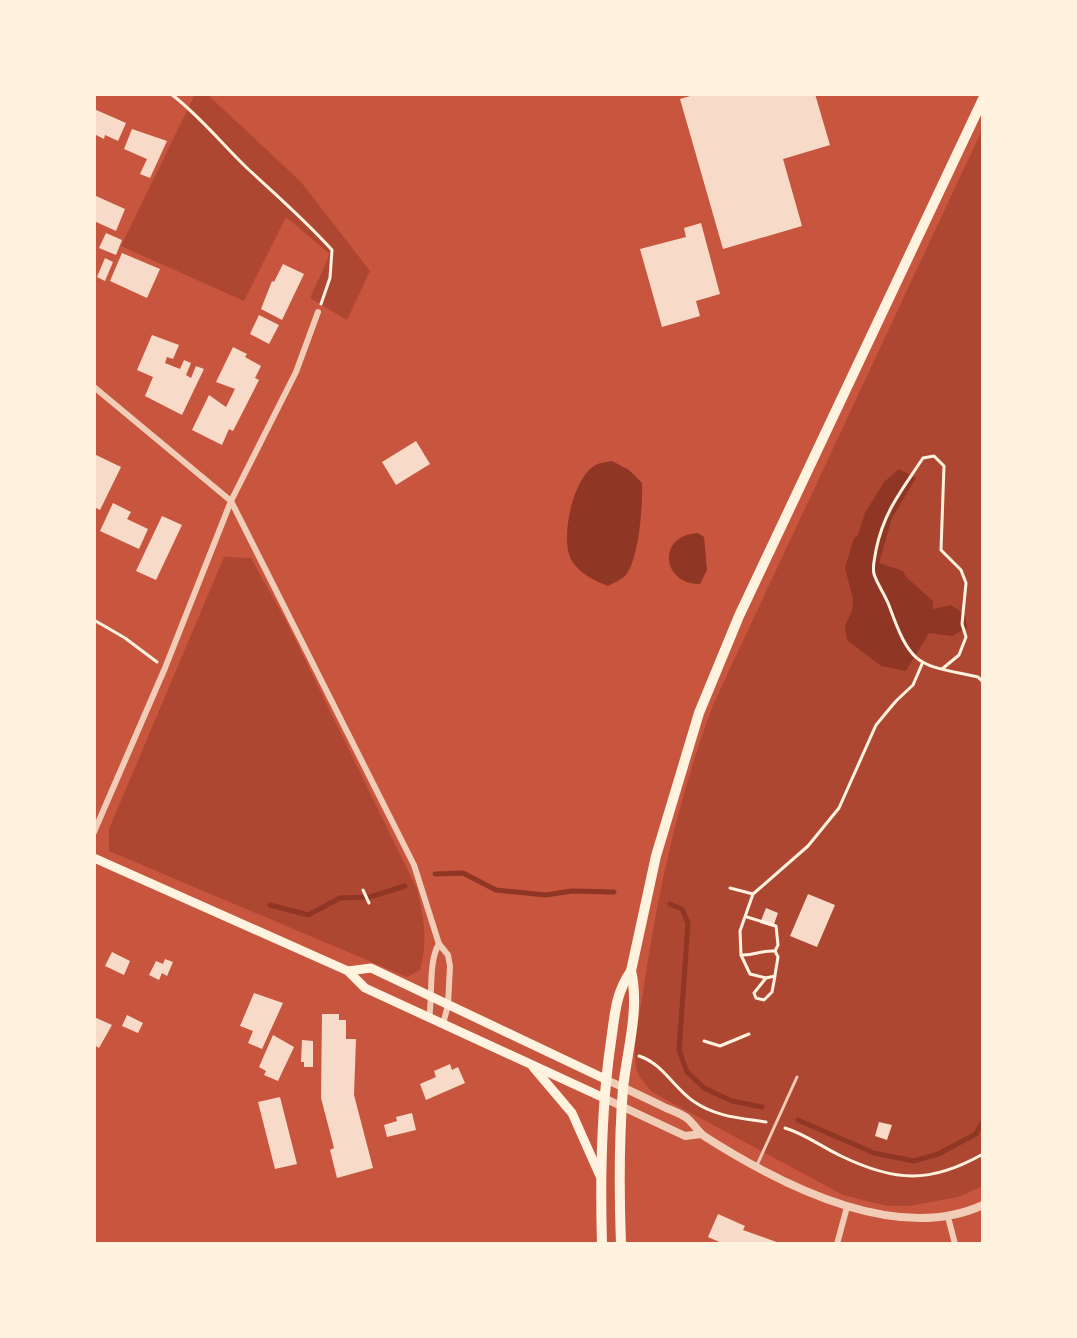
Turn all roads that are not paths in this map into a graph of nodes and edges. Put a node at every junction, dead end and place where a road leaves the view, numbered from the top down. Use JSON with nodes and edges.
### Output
{"nodes":[{"id":1,"x":983,"y":99,"type":"edge"},
{"id":2,"x":318,"y":312,"type":"road end"},
{"id":3,"x":94,"y":387,"type":"edge"},
{"id":4,"x":231,"y":501,"type":"junction"},
{"id":5,"x":94,"y":832,"type":"edge"},
{"id":6,"x":94,"y":858,"type":"edge"},
{"id":7,"x":439,"y":944,"type":"junction"},
{"id":8,"x":348,"y":971,"type":"junction"},
{"id":9,"x":631,"y":971,"type":"junction"},
{"id":10,"x":432,"y":997,"type":"junction"},
{"id":11,"x":448,"y":1005,"type":"junction"},
{"id":12,"x":429,"y":1018,"type":"junction"},
{"id":13,"x":443,"y":1024,"type":"junction"},
{"id":14,"x":531,"y":1065,"type":"junction"},
{"id":15,"x":797,"y":1077,"type":"dead end"},
{"id":16,"x":605,"y":1079,"type":"junction"},
{"id":17,"x":623,"y":1088,"type":"junction"},
{"id":18,"x":604,"y":1098,"type":"junction"},
{"id":19,"x":622,"y":1107,"type":"junction"},
{"id":20,"x":701,"y":1134,"type":"junction"},
{"id":21,"x":757,"y":1165,"type":"junction"},
{"id":22,"x":600,"y":1176,"type":"junction"},
{"id":23,"x":983,"y":1205,"type":"edge"},
{"id":24,"x":847,"y":1207,"type":"junction"},
{"id":25,"x":948,"y":1217,"type":"junction"},
{"id":26,"x":602,"y":1244,"type":"edge"},
{"id":27,"x":621,"y":1244,"type":"edge"},
{"id":28,"x":837,"y":1244,"type":"edge"},
{"id":29,"x":955,"y":1244,"type":"edge"}],
"edges":[{"from":1,"to":9,"type":"main road"},
{"from":2,"to":4,"type":"street"},
{"from":3,"to":4,"type":"street"},
{"from":4,"to":5,"type":"street"},
{"from":4,"to":7,"type":"street"},
{"from":6,"to":8,"type":"main road"},
{"from":7,"to":10,"type":"street"},
{"from":7,"to":11,"type":"street"},
{"from":8,"to":10,"type":"main road"},
{"from":8,"to":12,"type":"main road"},
{"from":9,"to":16,"type":"main road"},
{"from":9,"to":17,"type":"main road"},
{"from":10,"to":11,"type":"main road"},
{"from":10,"to":12,"type":"street"},
{"from":11,"to":13,"type":"street"},
{"from":11,"to":16,"type":"main road"},
{"from":12,"to":13,"type":"main road"},
{"from":13,"to":14,"type":"main road"},
{"from":14,"to":18,"type":"main road"},
{"from":14,"to":22,"type":"main road"},
{"from":15,"to":21,"type":"lane"},
{"from":16,"to":17,"type":"street"},
{"from":16,"to":18,"type":"main road"},
{"from":17,"to":19,"type":"main road"},
{"from":17,"to":20,"type":"street"},
{"from":18,"to":19,"type":"street"},
{"from":18,"to":22,"type":"main road"},
{"from":19,"to":20,"type":"street"},
{"from":19,"to":27,"type":"main road"},
{"from":20,"to":21,"type":"street"},
{"from":21,"to":24,"type":"street"},
{"from":22,"to":26,"type":"main road"},
{"from":23,"to":25,"type":"street"},
{"from":24,"to":25,"type":"street"},
{"from":24,"to":28,"type":"street"},
{"from":25,"to":29,"type":"street"}]}
